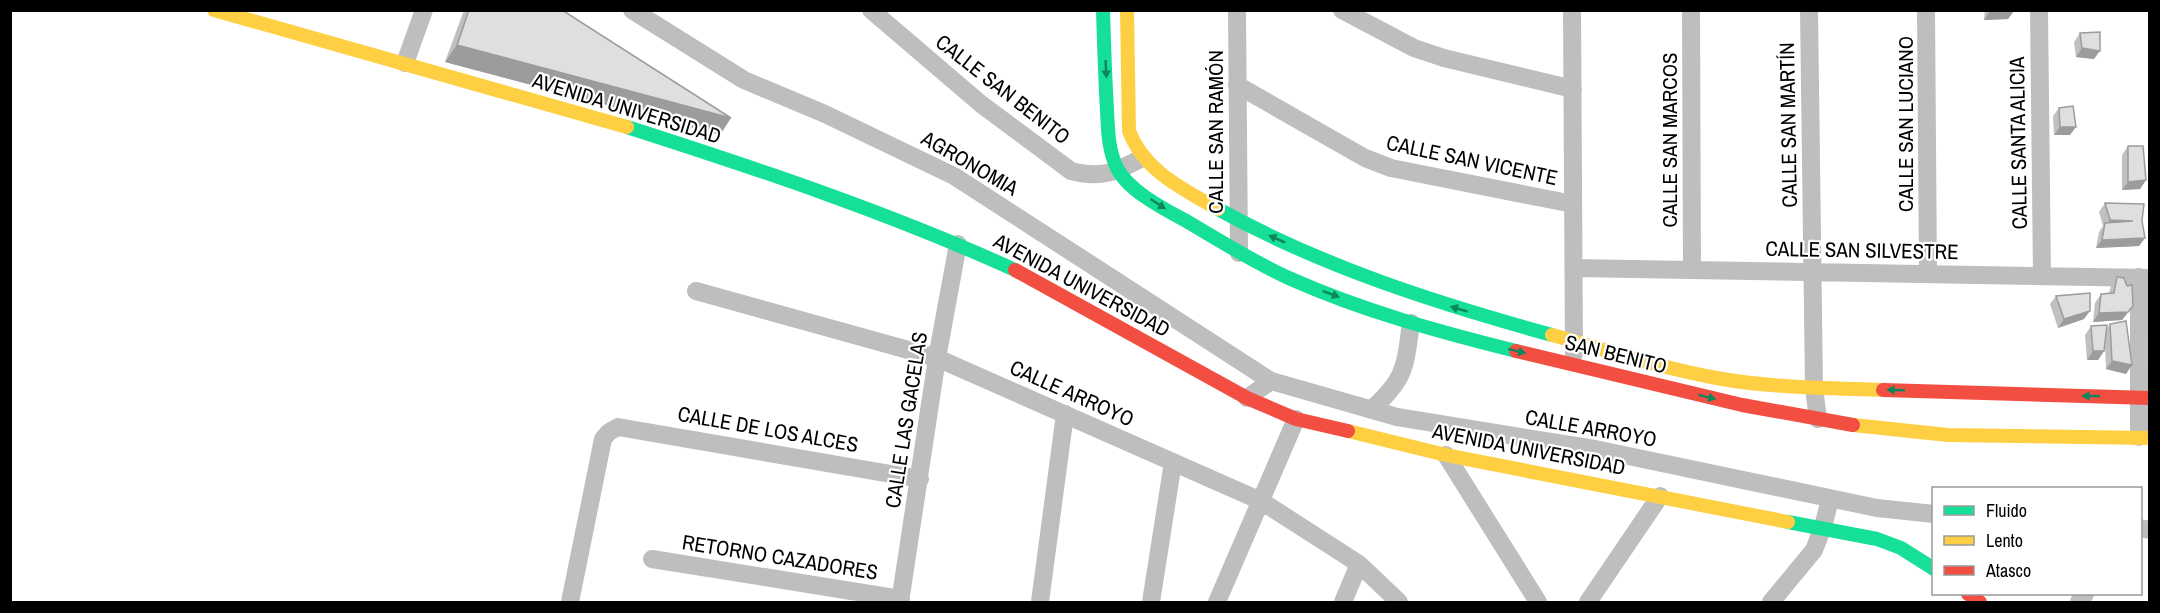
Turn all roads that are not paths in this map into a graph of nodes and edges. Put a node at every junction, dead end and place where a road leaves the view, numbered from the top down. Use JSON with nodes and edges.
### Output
{"nodes":[{"id":1,"x":214,"y":10,"type":"edge"},
{"id":2,"x":423,"y":10,"type":"edge"},
{"id":3,"x":632,"y":10,"type":"edge"},
{"id":4,"x":870,"y":10,"type":"edge"},
{"id":5,"x":1103,"y":10,"type":"edge"},
{"id":6,"x":1127,"y":10,"type":"edge"},
{"id":7,"x":1237,"y":10,"type":"edge"},
{"id":8,"x":1342,"y":10,"type":"edge"},
{"id":9,"x":1572,"y":10,"type":"edge"},
{"id":10,"x":1691,"y":10,"type":"edge"},
{"id":11,"x":1809,"y":10,"type":"edge"},
{"id":12,"x":1926,"y":10,"type":"edge"},
{"id":13,"x":2039,"y":10,"type":"edge"},
{"id":14,"x":1362,"y":16,"type":"edge"},
{"id":15,"x":405,"y":63,"type":"junction"},
{"id":16,"x":1237,"y":86,"type":"junction"},
{"id":17,"x":1573,"y":89,"type":"junction"},
{"id":18,"x":1142,"y":158,"type":"junction"},
{"id":19,"x":1117,"y":168,"type":"junction"},
{"id":20,"x":1573,"y":204,"type":"junction"},
{"id":21,"x":1238,"y":222,"type":"junction"},
{"id":22,"x":958,"y":244,"type":"junction"},
{"id":23,"x":1239,"y":254,"type":"junction"},
{"id":24,"x":1574,"y":268,"type":"junction"},
{"id":25,"x":1692,"y":270,"type":"junction"},
{"id":26,"x":1812,"y":272,"type":"junction"},
{"id":27,"x":1928,"y":274,"type":"junction"},
{"id":28,"x":2042,"y":276,"type":"junction"},
{"id":29,"x":2144,"y":277,"type":"edge"},
{"id":30,"x":696,"y":291,"type":"dead end"},
{"id":31,"x":1412,"y":323,"type":"junction"},
{"id":32,"x":1574,"y":341,"type":"junction"},
{"id":33,"x":937,"y":358,"type":"junction"},
{"id":34,"x":1574,"y":365,"type":"junction"},
{"id":35,"x":1270,"y":381,"type":"junction"},
{"id":36,"x":1814,"y":388,"type":"junction"},
{"id":37,"x":1247,"y":398,"type":"junction"},
{"id":38,"x":2144,"y":398,"type":"edge"},
{"id":39,"x":1372,"y":409,"type":"junction"},
{"id":40,"x":1065,"y":414,"type":"junction"},
{"id":41,"x":1296,"y":419,"type":"junction"},
{"id":42,"x":1818,"y":419,"type":"junction"},
{"id":43,"x":2144,"y":438,"type":"edge"},
{"id":44,"x":1446,"y":455,"type":"junction"},
{"id":45,"x":1173,"y":462,"type":"junction"},
{"id":46,"x":920,"y":479,"type":"junction"},
{"id":47,"x":1660,"y":496,"type":"junction"},
{"id":48,"x":1830,"y":499,"type":"junction"},
{"id":49,"x":1262,"y":501,"type":"junction"},
{"id":50,"x":1932,"y":514,"type":"edge"},
{"id":51,"x":1823,"y":527,"type":"junction"},
{"id":52,"x":652,"y":559,"type":"dead end"},
{"id":53,"x":1359,"y":564,"type":"junction"},
{"id":54,"x":1932,"y":567,"type":"edge"},
{"id":55,"x":901,"y":601,"type":"edge"},
{"id":56,"x":570,"y":603,"type":"edge"},
{"id":57,"x":1040,"y":603,"type":"edge"},
{"id":58,"x":1151,"y":603,"type":"edge"},
{"id":59,"x":1217,"y":603,"type":"edge"},
{"id":60,"x":1343,"y":603,"type":"edge"},
{"id":61,"x":1399,"y":603,"type":"edge"},
{"id":62,"x":1538,"y":603,"type":"edge"},
{"id":63,"x":1588,"y":603,"type":"edge"},
{"id":64,"x":1771,"y":603,"type":"edge"}],
"edges":[{"from":1,"to":15,"type":"main road","name":"AVENIDA UNIVERSIDAD"},
{"from":2,"to":15,"type":"street"},
{"from":3,"to":35,"type":"street","name":"AGRONOMIA"},
{"from":4,"to":19,"type":"street","name":"CALLE SAN BENITO"},
{"from":5,"to":19,"type":"main road","one_way":true},
{"from":6,"to":18,"type":"main road"},
{"from":7,"to":16,"type":"street","name":"CALLE SAN RAMÓN"},
{"from":8,"to":14,"type":"street"},
{"from":9,"to":17,"type":"street"},
{"from":10,"to":25,"type":"street","name":"CALLE SAN MARCOS"},
{"from":11,"to":26,"type":"street","name":"CALLE SAN MARTÍN"},
{"from":12,"to":27,"type":"street","name":"CALLE SAN LUCIANO"},
{"from":13,"to":28,"type":"street","name":"CALLE SANTA ALICIA"},
{"from":14,"to":17,"type":"street"},
{"from":15,"to":22,"type":"main road","name":"AVENIDA UNIVERSIDAD"},
{"from":16,"to":20,"type":"street","name":"CALLE SAN VICENTE"},
{"from":16,"to":21,"type":"street","name":"CALLE SAN RAMÓN"},
{"from":17,"to":20,"type":"street"},
{"from":18,"to":19,"type":"street"},
{"from":18,"to":21,"type":"main road","name":"SAN BENITO"},
{"from":19,"to":23,"type":"main road","name":"SAN BENITO","one_way":true},
{"from":20,"to":24,"type":"street"},
{"from":21,"to":23,"type":"street","name":"CALLE SAN RAMÓN"},
{"from":32,"to":21,"type":"main road","name":"SAN BENITO","one_way":true},
{"from":22,"to":33,"type":"street","name":"CALLE LAS GACELAS"},
{"from":22,"to":37,"type":"main road","name":"AVENIDA UNIVERSIDAD"},
{"from":23,"to":31,"type":"main road","name":"SAN BENITO","one_way":true},
{"from":24,"to":25,"type":"street","name":"CALLE SAN SILVESTRE"},
{"from":24,"to":32,"type":"street"},
{"from":25,"to":26,"type":"street","name":"CALLE SAN SILVESTRE"},
{"from":26,"to":27,"type":"street","name":"CALLE SAN SILVESTRE"},
{"from":26,"to":36,"type":"street","name":"CALLE SAN MARTÍN"},
{"from":27,"to":28,"type":"street","name":"CALLE SAN SILVESTRE"},
{"from":28,"to":29,"type":"street","name":"CALLE SAN SILVESTRE"},
{"from":29,"to":38,"type":"street"},
{"from":30,"to":33,"type":"street","name":"CALLE ARROYO"},
{"from":31,"to":34,"type":"main road","name":"SAN BENITO","one_way":true},
{"from":31,"to":39,"type":"street"},
{"from":32,"to":34,"type":"street"},
{"from":32,"to":36,"type":"main road","name":"SAN BENITO"},
{"from":33,"to":40,"type":"street","name":"CALLE ARROYO"},
{"from":33,"to":46,"type":"street","name":"CALLE LAS GACELAS"},
{"from":34,"to":42,"type":"main road","name":"SAN BENITO","one_way":true},
{"from":35,"to":37,"type":"street"},
{"from":35,"to":39,"type":"street","name":"CALLE ARROYO"},
{"from":38,"to":36,"type":"main road","name":"SAN BENITO","one_way":true},
{"from":36,"to":42,"type":"street","name":"CALLE SAN MARTÍN"},
{"from":37,"to":41,"type":"main road","name":"AVENIDA UNIVERSIDAD"},
{"from":38,"to":43,"type":"street"},
{"from":39,"to":48,"type":"street","name":"CALLE ARROYO"},
{"from":40,"to":45,"type":"street","name":"CALLE ARROYO"},
{"from":40,"to":57,"type":"street"},
{"from":41,"to":44,"type":"main road","name":"AVENIDA UNIVERSIDAD"},
{"from":41,"to":49,"type":"street"},
{"from":42,"to":43,"type":"main road","name":"SAN BENITO"},
{"from":44,"to":47,"type":"main road","name":"AVENIDA UNIVERSIDAD"},
{"from":44,"to":62,"type":"street"},
{"from":45,"to":49,"type":"street","name":"CALLE ARROYO"},
{"from":45,"to":58,"type":"street"},
{"from":46,"to":55,"type":"street","name":"CALLE LAS GACELAS"},
{"from":46,"to":56,"type":"street","name":"CALLE DE LOS ALCES"},
{"from":47,"to":51,"type":"main road","name":"AVENIDA UNIVERSIDAD"},
{"from":47,"to":63,"type":"street"},
{"from":48,"to":50,"type":"street","name":"CALLE ARROYO"},
{"from":48,"to":51,"type":"street"},
{"from":49,"to":53,"type":"street","name":"CALLE ARROYO"},
{"from":49,"to":59,"type":"street"},
{"from":51,"to":54,"type":"main road","name":"AVENIDA UNIVERSIDAD"},
{"from":51,"to":64,"type":"street"},
{"from":52,"to":55,"type":"street","name":"RETORNO CAZADORES"},
{"from":53,"to":60,"type":"street"},
{"from":53,"to":61,"type":"street","name":"CALLE ARROYO"}]}
